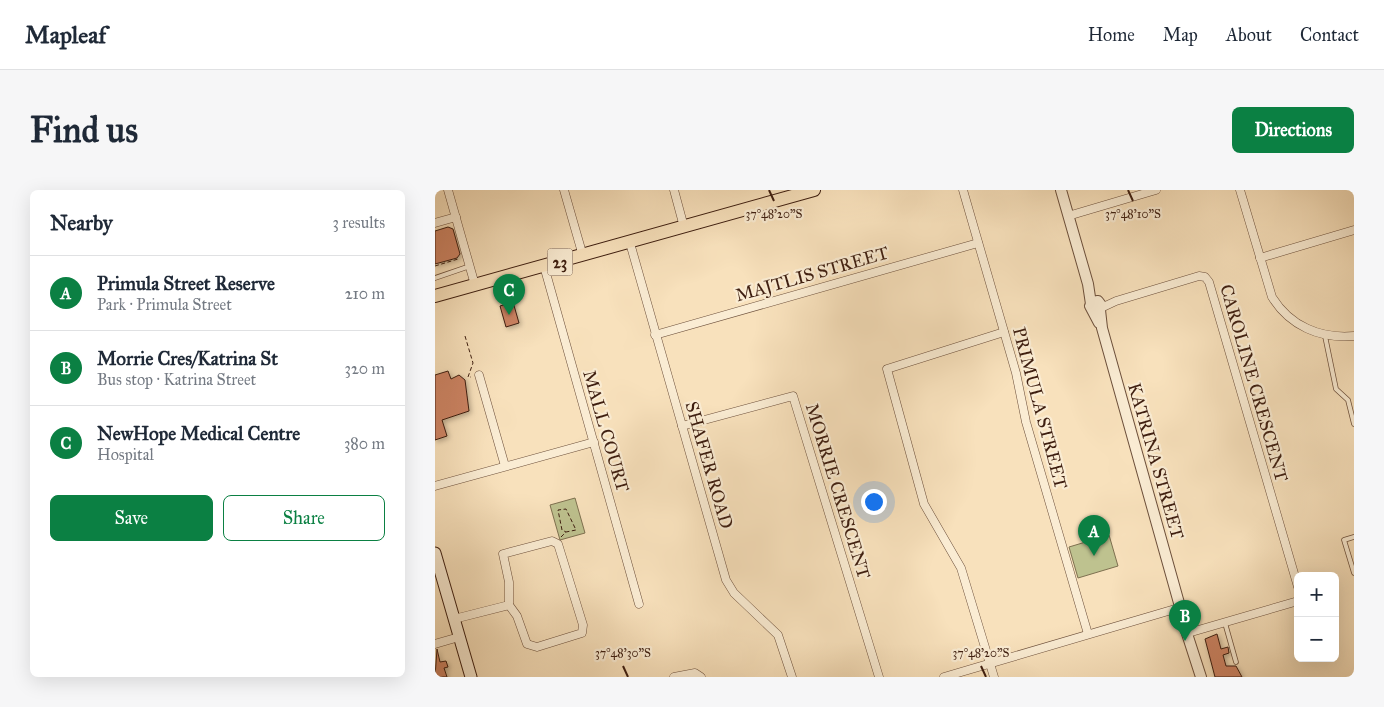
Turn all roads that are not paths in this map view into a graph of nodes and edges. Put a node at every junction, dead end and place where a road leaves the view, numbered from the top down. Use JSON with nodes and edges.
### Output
{"nodes":[{"id":1,"x":448,"y":190,"type":"edge"},
{"id":2,"x":564,"y":190,"type":"edge"},
{"id":3,"x":674,"y":190,"type":"edge"},
{"id":4,"x":814,"y":190,"type":"edge"},
{"id":5,"x":963,"y":190,"type":"edge"},
{"id":6,"x":1061,"y":190,"type":"edge"},
{"id":7,"x":1156,"y":190,"type":"edge"},
{"id":8,"x":1240,"y":190,"type":"edge"},
{"id":9,"x":1068,"y":216,"type":"junction"},
{"id":10,"x":456,"y":218,"type":"junction"},
{"id":11,"x":435,"y":223,"type":"edge"},
{"id":12,"x":684,"y":228,"type":"junction"},
{"id":13,"x":1354,"y":230,"type":"edge"},
{"id":14,"x":630,"y":243,"type":"junction"},
{"id":15,"x":978,"y":243,"type":"junction"},
{"id":16,"x":583,"y":256,"type":"junction"},
{"id":17,"x":1260,"y":258,"type":"junction"},
{"id":18,"x":470,"y":266,"type":"junction"},
{"id":19,"x":544,"y":266,"type":"junction"},
{"id":20,"x":435,"y":278,"type":"edge"},
{"id":21,"x":475,"y":285,"type":"junction"},
{"id":22,"x":435,"y":296,"type":"edge"},
{"id":23,"x":1097,"y":306,"type":"junction"},
{"id":24,"x":1004,"y":332,"type":"junction"},
{"id":25,"x":655,"y":335,"type":"junction"},
{"id":26,"x":1325,"y":336,"type":"junction"},
{"id":27,"x":1354,"y":336,"type":"edge"},
{"id":28,"x":479,"y":375,"type":"road end"},
{"id":29,"x":1354,"y":424,"type":"edge"},
{"id":30,"x":682,"y":426,"type":"junction"},
{"id":31,"x":594,"y":442,"type":"junction"},
{"id":32,"x":505,"y":466,"type":"junction"},
{"id":33,"x":435,"y":486,"type":"edge"},
{"id":34,"x":1354,"y":537,"type":"edge"},
{"id":35,"x":435,"y":553,"type":"edge"},
{"id":36,"x":1294,"y":573,"type":"edge"},
{"id":37,"x":1354,"y":573,"type":"edge"},
{"id":38,"x":1294,"y":601,"type":"edge"},
{"id":39,"x":639,"y":604,"type":"dead end"},
{"id":40,"x":509,"y":605,"type":"junction"},
{"id":41,"x":1178,"y":608,"type":"junction"},
{"id":42,"x":454,"y":619,"type":"junction"},
{"id":43,"x":1225,"y":623,"type":"junction"},
{"id":44,"x":1188,"y":633,"type":"junction"},
{"id":45,"x":1088,"y":634,"type":"junction"},
{"id":46,"x":459,"y":637,"type":"junction"},
{"id":47,"x":435,"y":644,"type":"edge"},
{"id":48,"x":1236,"y":662,"type":"dead end"},
{"id":49,"x":990,"y":664,"type":"junction"},
{"id":50,"x":471,"y":677,"type":"edge"},
{"id":51,"x":675,"y":677,"type":"edge"},
{"id":52,"x":701,"y":677,"type":"edge"},
{"id":53,"x":792,"y":677,"type":"edge"},
{"id":54,"x":879,"y":677,"type":"edge"},
{"id":55,"x":944,"y":677,"type":"edge"},
{"id":56,"x":994,"y":677,"type":"edge"},
{"id":57,"x":1201,"y":677,"type":"edge"}],
"edges":[{"from":1,"to":10,"type":"street"},
{"from":2,"to":16,"type":"street"},
{"from":3,"to":12,"type":"street"},
{"from":4,"to":12,"type":"main road","number":"23"},
{"from":5,"to":15,"type":"street","name":"PRIMULA STREET"},
{"from":6,"to":9,"type":"street","name":"KATRINA STREET"},
{"from":7,"to":9,"type":"street"},
{"from":8,"to":17,"type":"street"},
{"from":9,"to":23,"type":"street","name":"KATRINA STREET"},
{"from":10,"to":11,"type":"street"},
{"from":10,"to":18,"type":"street"},
{"from":12,"to":14,"type":"main road","number":"23"},
{"from":13,"to":17,"type":"street"},
{"from":14,"to":16,"type":"main road","number":"23"},
{"from":14,"to":25,"type":"street","name":"SHAFER ROAD"},
{"from":15,"to":24,"type":"street","name":"PRIMULA STREET"},
{"from":15,"to":25,"type":"street","name":"MAJTLIS STREET"},
{"from":16,"to":19,"type":"main road","number":"23"},
{"from":17,"to":26,"type":"street"},
{"from":18,"to":20,"type":"lane"},
{"from":18,"to":21,"type":"street"},
{"from":19,"to":21,"type":"main road","number":"23"},
{"from":19,"to":31,"type":"street","name":"MALL COURT"},
{"from":21,"to":22,"type":"main road","number":"23"},
{"from":23,"to":36,"type":"street","name":"CAROLINE CRESCENT"},
{"from":23,"to":41,"type":"street","name":"KATRINA STREET"},
{"from":24,"to":45,"type":"street","name":"PRIMULA STREET"},
{"from":24,"to":49,"type":"street"},
{"from":25,"to":30,"type":"street","name":"SHAFER ROAD"},
{"from":26,"to":27,"type":"street"},
{"from":26,"to":29,"type":"lane"},
{"from":28,"to":32,"type":"street"},
{"from":30,"to":53,"type":"street","name":"SHAFER ROAD"},
{"from":30,"to":54,"type":"street","name":"MORRIE CRESCENT"},
{"from":31,"to":32,"type":"street"},
{"from":31,"to":39,"type":"street","name":"MALL COURT"},
{"from":32,"to":33,"type":"street"},
{"from":34,"to":37,"type":"lane"},
{"from":35,"to":42,"type":"main road"},
{"from":38,"to":43,"type":"street"},
{"from":40,"to":40,"type":"street"},
{"from":40,"to":42,"type":"street"},
{"from":41,"to":44,"type":"street","name":"KATRINA STREET"},
{"from":41,"to":45,"type":"street"},
{"from":42,"to":46,"type":"main road"},
{"from":43,"to":44,"type":"street"},
{"from":43,"to":48,"type":"lane"},
{"from":44,"to":57,"type":"street","name":"KATRINA STREET"},
{"from":45,"to":49,"type":"street"},
{"from":46,"to":47,"type":"street"},
{"from":46,"to":50,"type":"main road"},
{"from":49,"to":55,"type":"street"},
{"from":49,"to":56,"type":"street"},
{"from":51,"to":52,"type":"street"}]}
